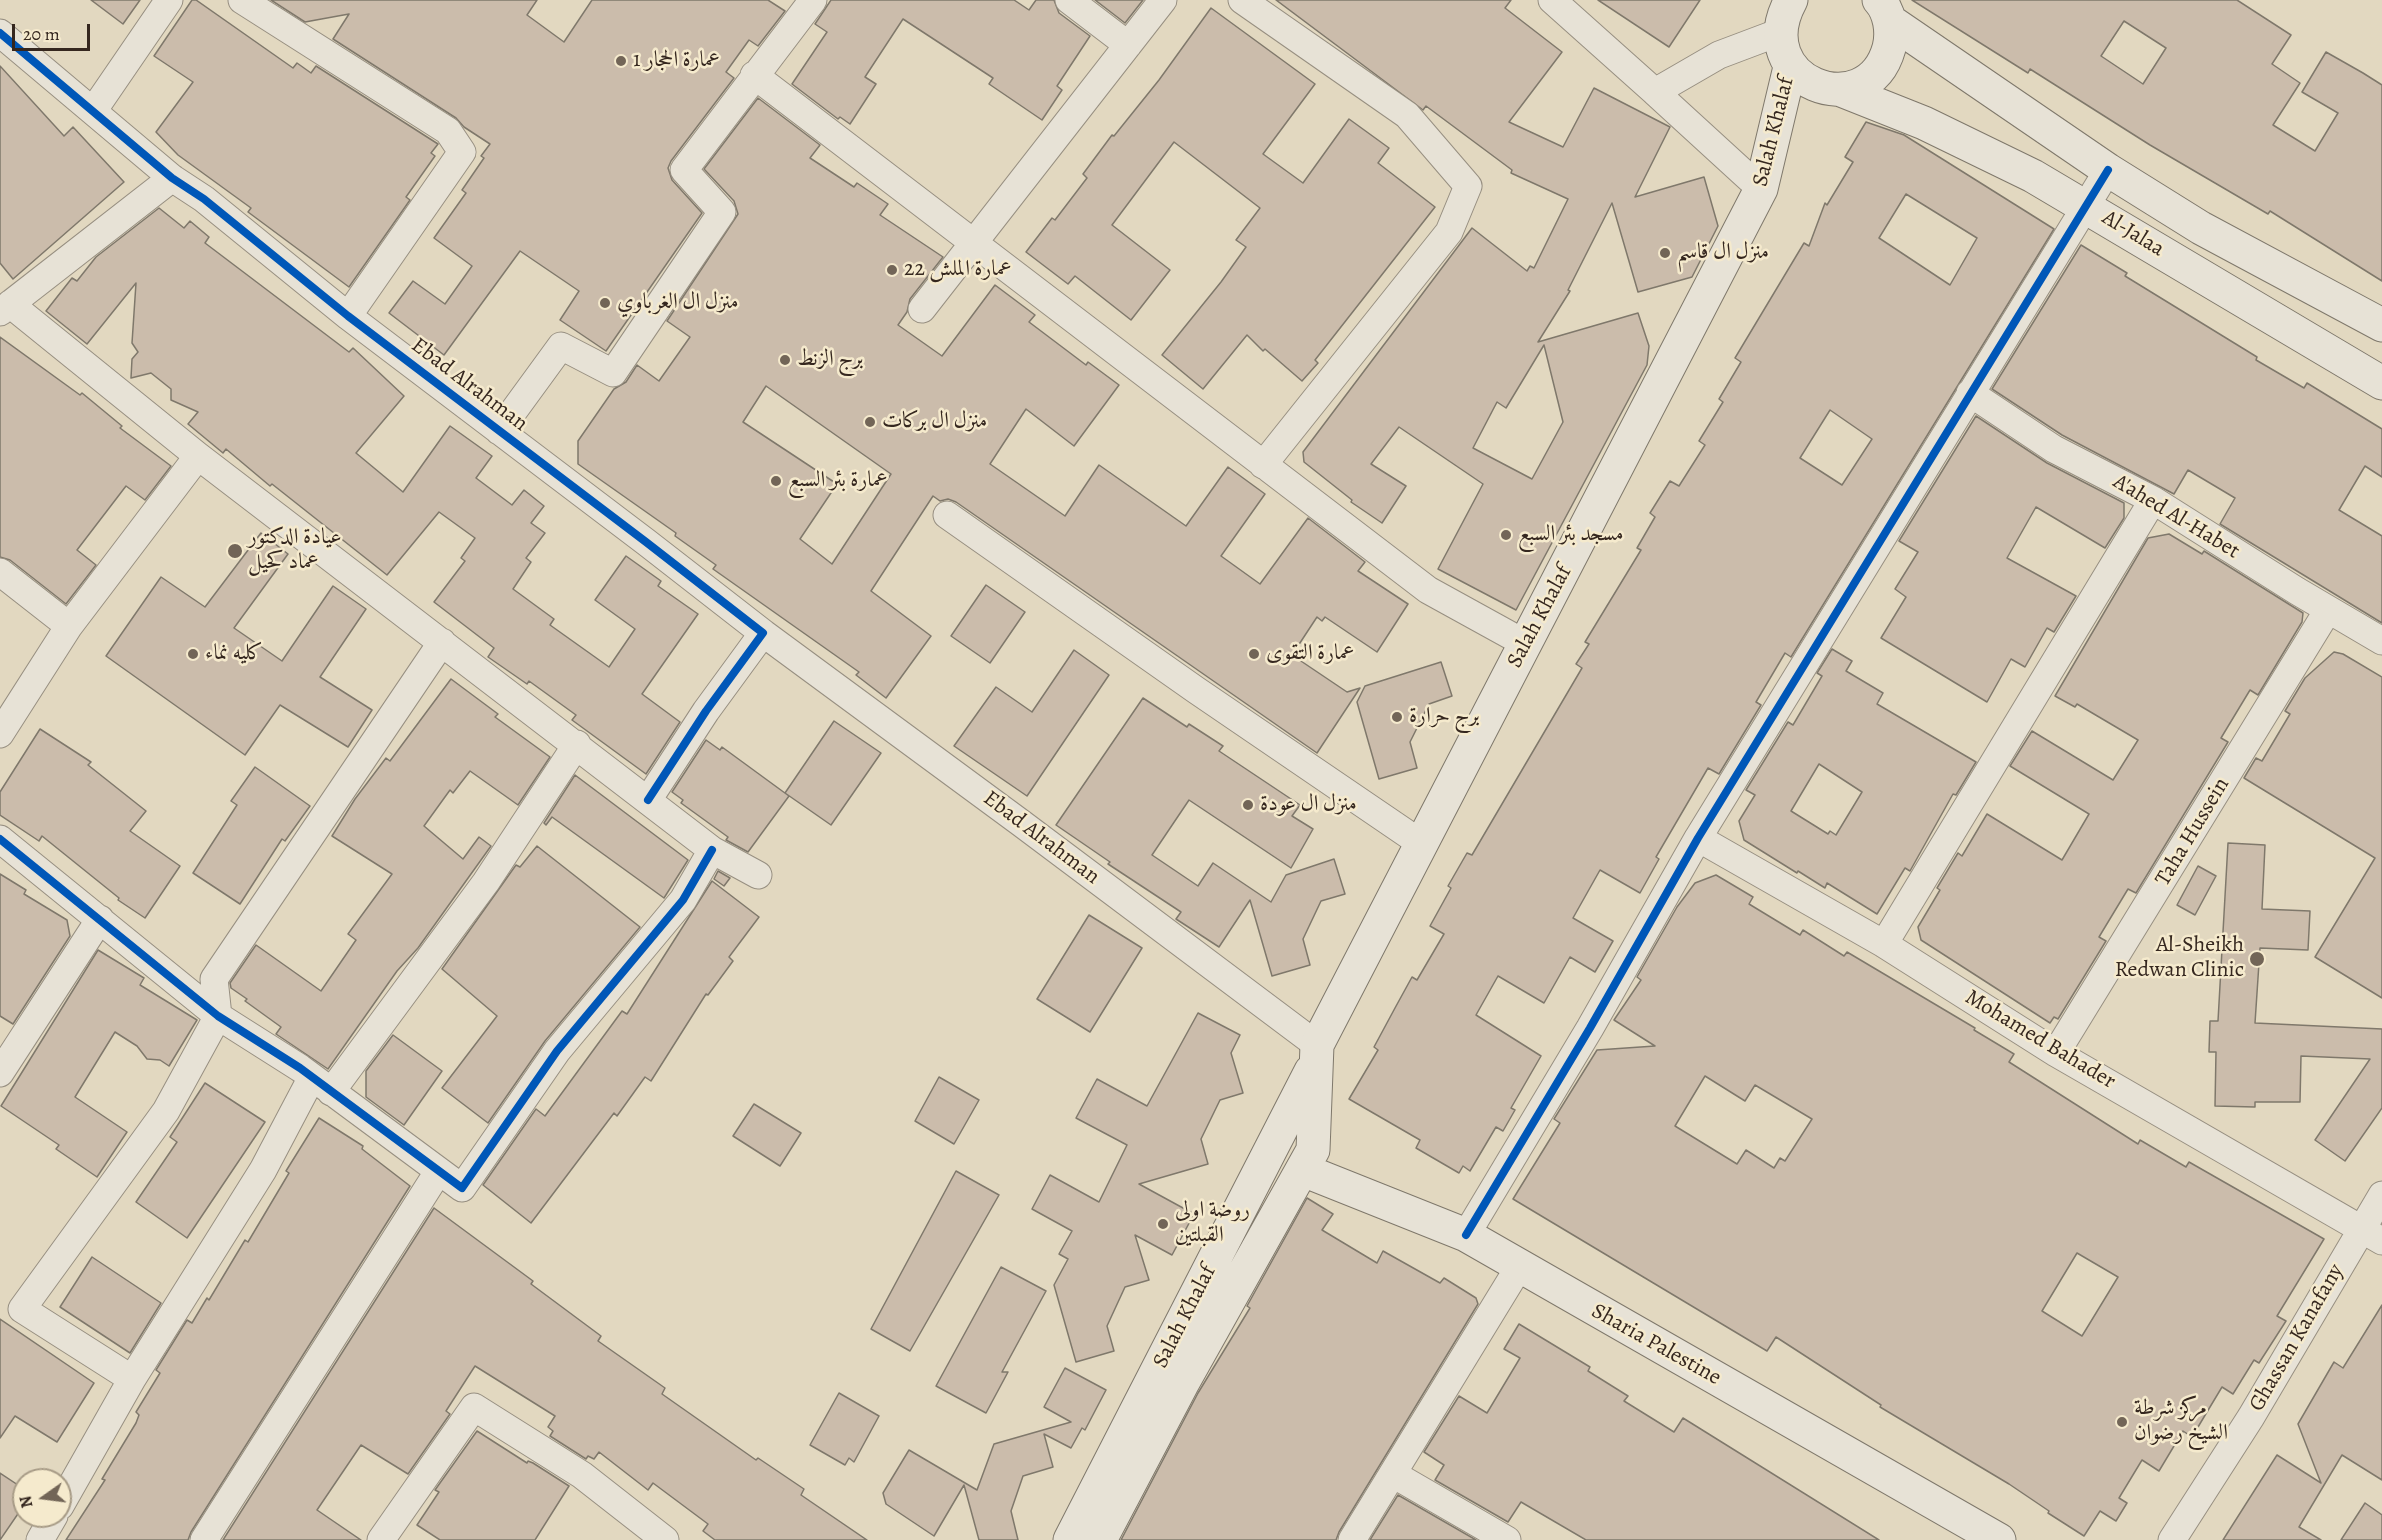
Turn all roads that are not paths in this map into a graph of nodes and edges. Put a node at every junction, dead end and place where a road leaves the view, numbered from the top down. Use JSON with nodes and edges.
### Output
{"nodes":[{"id":1,"x":169,"y":0,"type":"edge"},
{"id":2,"x":242,"y":0,"type":"edge"},
{"id":3,"x":813,"y":0,"type":"edge"},
{"id":4,"x":1069,"y":0,"type":"edge"},
{"id":5,"x":1163,"y":0,"type":"edge"},
{"id":6,"x":1242,"y":0,"type":"edge"},
{"id":7,"x":1552,"y":0,"type":"edge"},
{"id":8,"x":1885,"y":10,"type":"edge"},
{"id":9,"x":1781,"y":12,"type":"edge"},
{"id":10,"x":0,"y":33,"type":"edge"},
{"id":11,"x":1128,"y":45,"type":"junction"},
{"id":12,"x":1791,"y":67,"type":"junction"},
{"id":13,"x":754,"y":75,"type":"junction"},
{"id":14,"x":1841,"y":90,"type":"junction"},
{"id":15,"x":1655,"y":92,"type":"junction"},
{"id":16,"x":93,"y":111,"type":"junction"},
{"id":17,"x":2108,"y":170,"type":"junction"},
{"id":18,"x":172,"y":178,"type":"junction"},
{"id":19,"x":1761,"y":189,"type":"junction"},
{"id":20,"x":2085,"y":206,"type":"junction"},
{"id":21,"x":972,"y":244,"type":"junction"},
{"id":22,"x":5,"y":308,"type":"edge"},
{"id":23,"x":922,"y":309,"type":"dead end"},
{"id":24,"x":348,"y":316,"type":"junction"},
{"id":25,"x":2382,"y":326,"type":"edge"},
{"id":26,"x":2382,"y":383,"type":"edge"},
{"id":27,"x":1970,"y":393,"type":"junction"},
{"id":28,"x":499,"y":431,"type":"junction"},
{"id":29,"x":198,"y":456,"type":"junction"},
{"id":30,"x":1263,"y":465,"type":"junction"},
{"id":31,"x":2153,"y":500,"type":"junction"},
{"id":32,"x":947,"y":515,"type":"dead end"},
{"id":33,"x":0,"y":572,"type":"edge"},
{"id":34,"x":2328,"y":610,"type":"junction"},
{"id":35,"x":69,"y":626,"type":"junction"},
{"id":36,"x":763,"y":633,"type":"junction"},
{"id":37,"x":2382,"y":641,"type":"edge"},
{"id":38,"x":442,"y":642,"type":"junction"},
{"id":39,"x":1526,"y":644,"type":"junction"},
{"id":40,"x":0,"y":734,"type":"edge"},
{"id":41,"x":577,"y":744,"type":"junction"},
{"id":42,"x":648,"y":800,"type":"junction"},
{"id":43,"x":1698,"y":838,"type":"junction"},
{"id":44,"x":0,"y":839,"type":"edge"},
{"id":45,"x":1422,"y":844,"type":"junction"},
{"id":46,"x":712,"y":850,"type":"junction"},
{"id":47,"x":758,"y":875,"type":"dead end"},
{"id":48,"x":100,"y":919,"type":"junction"},
{"id":49,"x":1884,"y":944,"type":"junction"},
{"id":50,"x":218,"y":1016,"type":"junction"},
{"id":51,"x":2056,"y":1053,"type":"junction"},
{"id":52,"x":1317,"y":1054,"type":"junction"},
{"id":53,"x":0,"y":1073,"type":"edge"},
{"id":54,"x":321,"y":1084,"type":"junction"},
{"id":55,"x":1303,"y":1170,"type":"junction"},
{"id":56,"x":438,"y":1172,"type":"junction"},
{"id":57,"x":2382,"y":1195,"type":"edge"},
{"id":58,"x":2372,"y":1234,"type":"edge"},
{"id":59,"x":1466,"y":1235,"type":"junction"},
{"id":60,"x":1519,"y":1267,"type":"junction"},
{"id":61,"x":132,"y":1379,"type":"junction"},
{"id":62,"x":1393,"y":1474,"type":"junction"},
{"id":63,"x":72,"y":1485,"type":"edge"},
{"id":64,"x":204,"y":1540,"type":"edge"},
{"id":65,"x":381,"y":1540,"type":"edge"},
{"id":66,"x":665,"y":1540,"type":"edge"},
{"id":67,"x":1070,"y":1540,"type":"edge"},
{"id":68,"x":1100,"y":1540,"type":"edge"},
{"id":69,"x":1352,"y":1540,"type":"edge"},
{"id":70,"x":1508,"y":1540,"type":"edge"},
{"id":71,"x":1999,"y":1540,"type":"edge"},
{"id":72,"x":2172,"y":1540,"type":"edge"}],
"edges":[{"from":1,"to":16,"type":"street"},
{"from":2,"to":24,"type":"street"},
{"from":3,"to":13,"type":"street"},
{"from":4,"to":11,"type":"street"},
{"from":5,"to":11,"type":"street"},
{"from":6,"to":30,"type":"street"},
{"from":7,"to":15,"type":"street"},
{"from":8,"to":14,"type":"main road"},
{"from":8,"to":17,"type":"main road","name":"Al-Jalaa"},
{"from":9,"to":12,"type":"main road"},
{"from":9,"to":15,"type":"street"},
{"from":10,"to":16,"type":"street","name":"Ebad Alrahman"},
{"from":11,"to":21,"type":"street"},
{"from":12,"to":14,"type":"main road","name":"Al-Jalaa"},
{"from":12,"to":19,"type":"main road","name":"Salah Khalaf"},
{"from":13,"to":21,"type":"street"},
{"from":13,"to":28,"type":"street"},
{"from":14,"to":20,"type":"main road","name":"Al-Jalaa"},
{"from":15,"to":19,"type":"street"},
{"from":16,"to":18,"type":"street","name":"Ebad Alrahman"},
{"from":17,"to":20,"type":"street"},
{"from":17,"to":25,"type":"main road","name":"Al-Jalaa"},
{"from":18,"to":22,"type":"street"},
{"from":18,"to":24,"type":"street","name":"Ebad Alrahman"},
{"from":19,"to":39,"type":"main road","name":"Salah Khalaf"},
{"from":20,"to":26,"type":"main road","name":"Al-Jalaa"},
{"from":20,"to":27,"type":"street"},
{"from":21,"to":23,"type":"street"},
{"from":21,"to":30,"type":"street"},
{"from":22,"to":29,"type":"street"},
{"from":24,"to":28,"type":"street","name":"Ebad Alrahman"},
{"from":27,"to":31,"type":"street","name":"A'ahed Al-Habet"},
{"from":27,"to":43,"type":"street"},
{"from":28,"to":36,"type":"street","name":"Ebad Alrahman"},
{"from":29,"to":35,"type":"street"},
{"from":29,"to":38,"type":"street"},
{"from":30,"to":39,"type":"street"},
{"from":31,"to":34,"type":"street","name":"A'ahed Al-Habet"},
{"from":31,"to":49,"type":"street"},
{"from":32,"to":45,"type":"street"},
{"from":33,"to":35,"type":"street"},
{"from":34,"to":37,"type":"street","name":"A'ahed Al-Habet"},
{"from":34,"to":51,"type":"street","name":"Taha Hussein"},
{"from":35,"to":40,"type":"street"},
{"from":36,"to":42,"type":"street"},
{"from":36,"to":52,"type":"street","name":"Ebad Alrahman"},
{"from":38,"to":41,"type":"street"},
{"from":38,"to":50,"type":"street"},
{"from":39,"to":45,"type":"main road","name":"Salah Khalaf"},
{"from":41,"to":42,"type":"street"},
{"from":41,"to":54,"type":"street"},
{"from":42,"to":46,"type":"street"},
{"from":43,"to":49,"type":"street","name":"Mohamed Bahader"},
{"from":43,"to":59,"type":"street"},
{"from":44,"to":48,"type":"street"},
{"from":45,"to":52,"type":"main road","name":"Salah Khalaf"},
{"from":46,"to":47,"type":"street"},
{"from":46,"to":56,"type":"street"},
{"from":48,"to":50,"type":"street"},
{"from":48,"to":53,"type":"street"},
{"from":49,"to":51,"type":"street","name":"Mohamed Bahader"},
{"from":50,"to":54,"type":"street"},
{"from":50,"to":61,"type":"street"},
{"from":51,"to":58,"type":"street","name":"Mohamed Bahader"},
{"from":52,"to":55,"type":"main road","name":"Salah Khalaf"},
{"from":52,"to":67,"type":"main road","name":"Salah Khalaf"},
{"from":54,"to":56,"type":"street"},
{"from":54,"to":61,"type":"street"},
{"from":55,"to":59,"type":"main road","name":"Sharia Palestine"},
{"from":55,"to":68,"type":"main road","name":"Salah Khalaf"},
{"from":56,"to":64,"type":"street"},
{"from":57,"to":58,"type":"street","name":"Ghassan Kanafany"},
{"from":58,"to":72,"type":"street","name":"Ghassan Kanafany"},
{"from":59,"to":60,"type":"main road","name":"Sharia Palestine"},
{"from":60,"to":62,"type":"street"},
{"from":60,"to":71,"type":"main road","name":"Sharia Palestine"},
{"from":61,"to":63,"type":"street"},
{"from":62,"to":69,"type":"street"},
{"from":62,"to":70,"type":"street"},
{"from":65,"to":66,"type":"street"}]}
